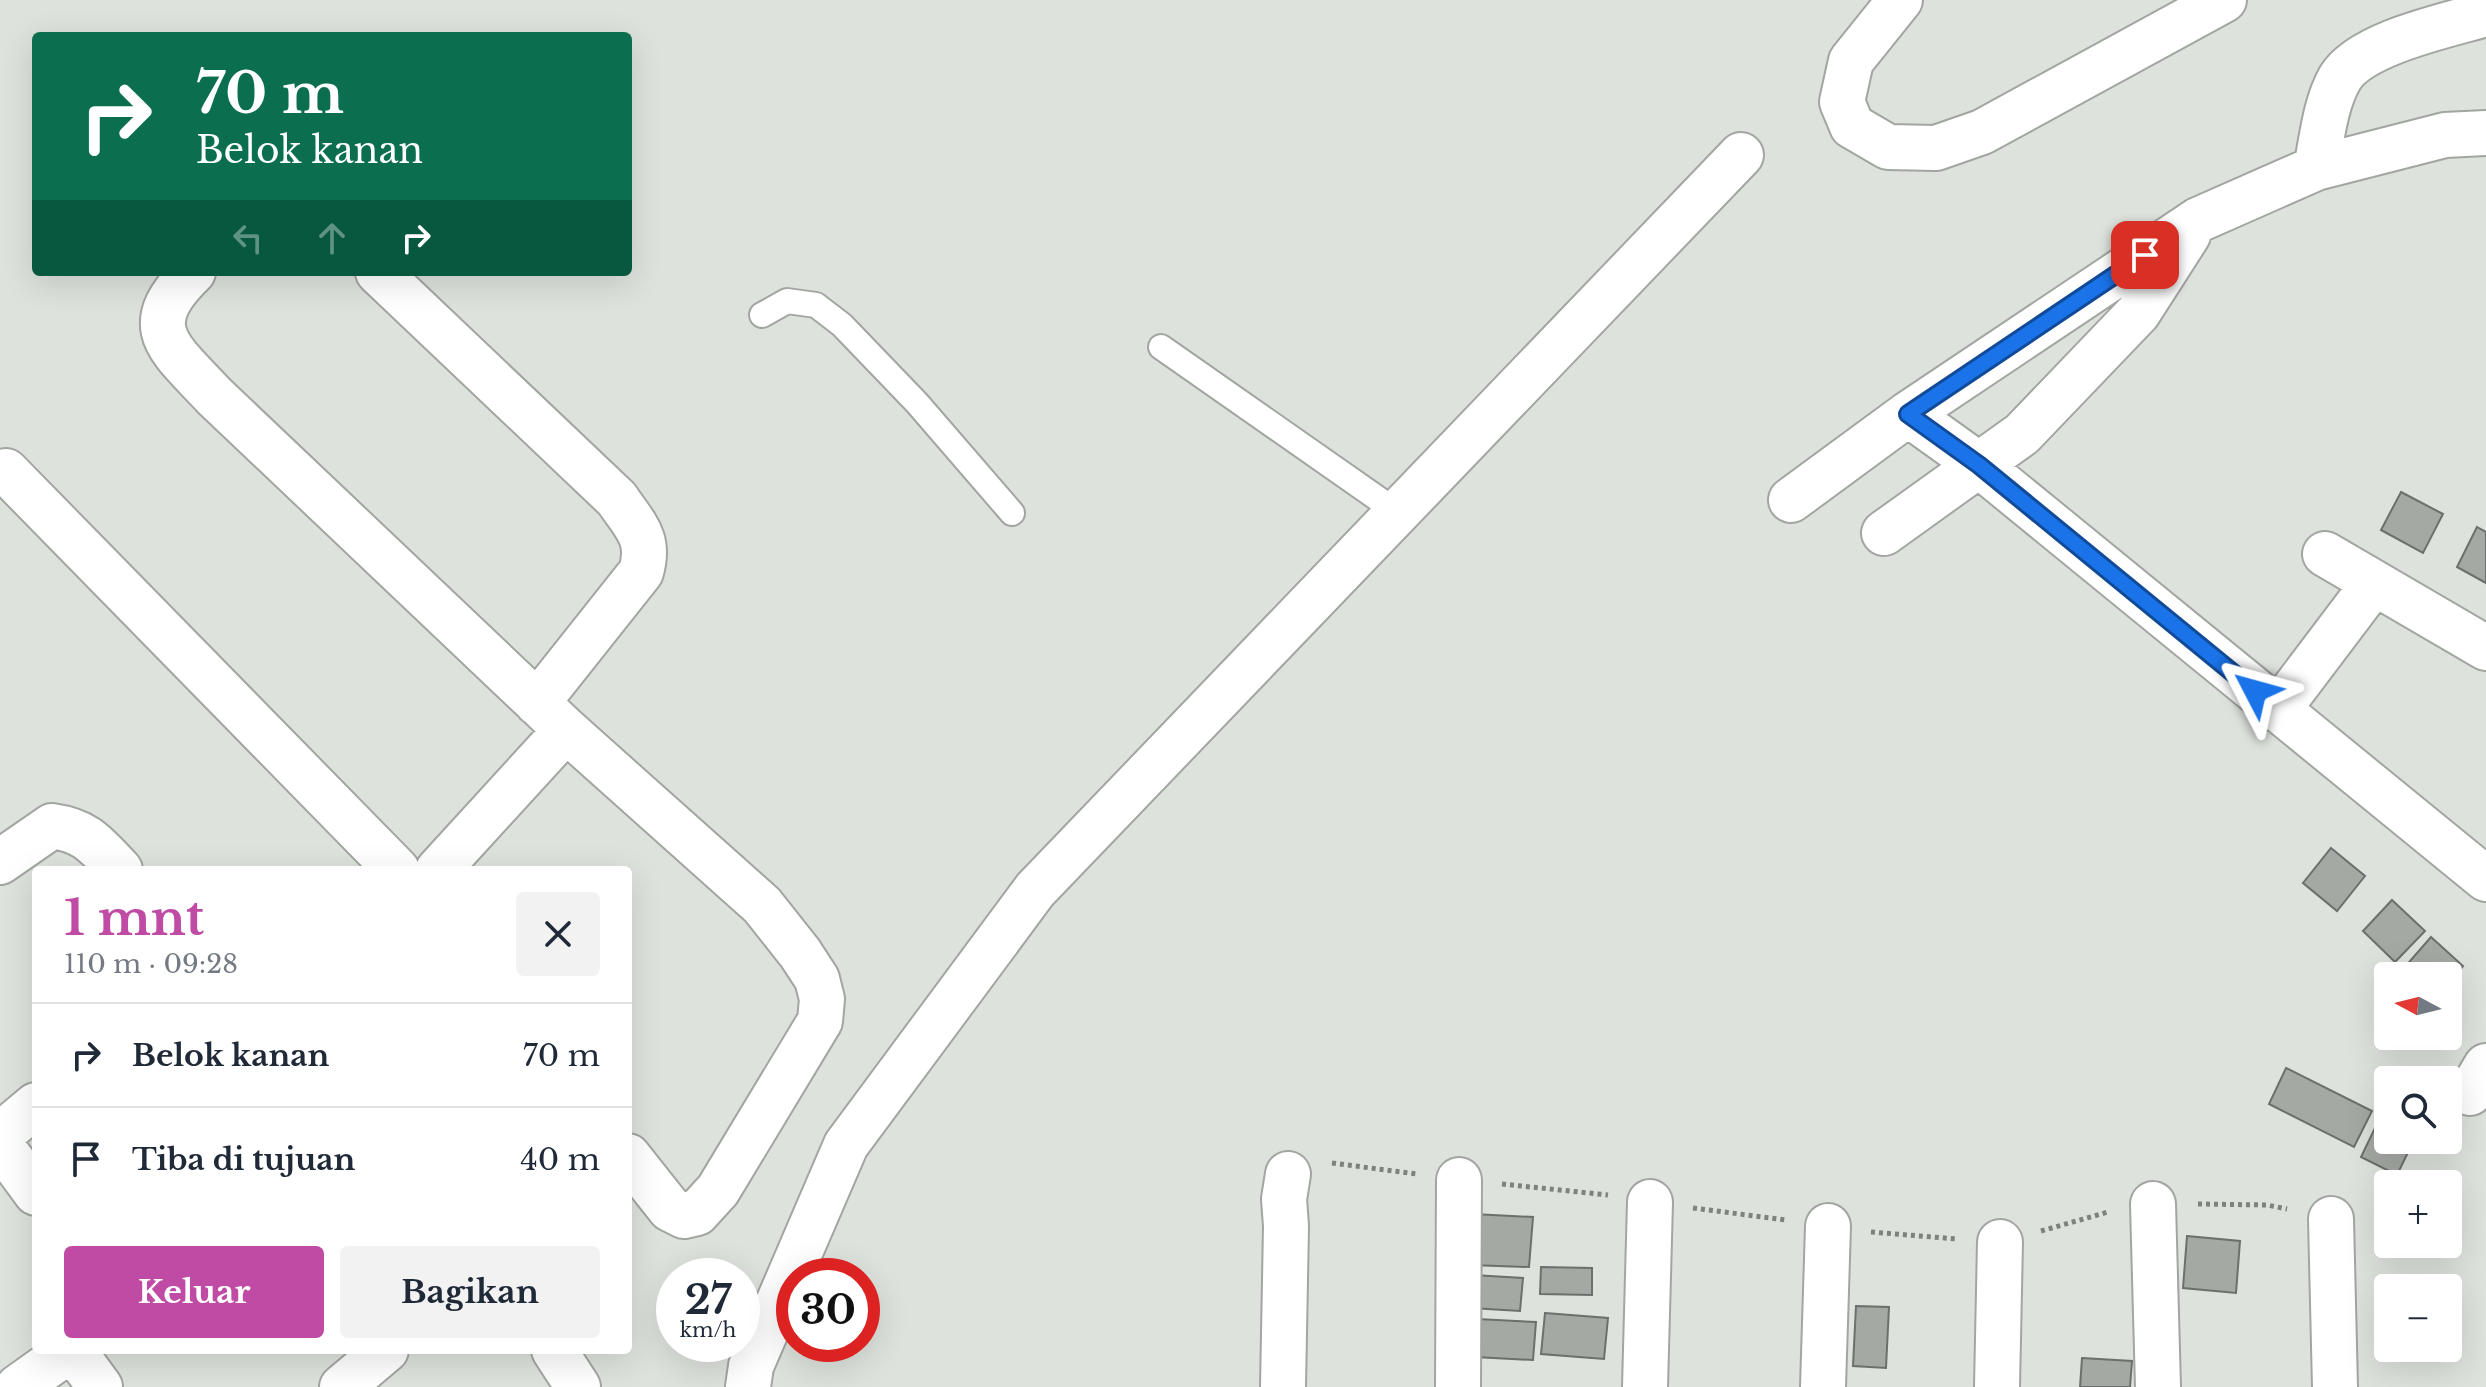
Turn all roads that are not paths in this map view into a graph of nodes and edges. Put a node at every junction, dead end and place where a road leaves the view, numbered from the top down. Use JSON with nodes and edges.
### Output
{"nodes":[{"id":1,"x":1900,"y":0,"type":"edge"},
{"id":2,"x":2224,"y":0,"type":"edge"},
{"id":3,"x":2486,"y":14,"type":"edge"},
{"id":4,"x":2486,"y":133,"type":"edge"},
{"id":5,"x":1741,"y":155,"type":"dead end"},
{"id":6,"x":2316,"y":168,"type":"junction"},
{"id":7,"x":2198,"y":220,"type":"junction"},
{"id":8,"x":189,"y":276,"type":"edge"},
{"id":9,"x":382,"y":276,"type":"edge"},
{"id":10,"x":762,"y":315,"type":"dead end"},
{"id":11,"x":1161,"y":347,"type":"dead end"},
{"id":12,"x":1908,"y":414,"type":"junction"},
{"id":13,"x":1979,"y":465,"type":"junction"},
{"id":14,"x":6,"y":471,"type":"dead end"},
{"id":15,"x":1791,"y":500,"type":"dead end"},
{"id":16,"x":1397,"y":512,"type":"junction"},
{"id":17,"x":1012,"y":513,"type":"dead end"},
{"id":18,"x":1884,"y":533,"type":"dead end"},
{"id":19,"x":2325,"y":554,"type":"dead end"},
{"id":20,"x":2374,"y":583,"type":"junction"},
{"id":21,"x":2486,"y":648,"type":"edge"},
{"id":22,"x":2278,"y":710,"type":"junction"},
{"id":23,"x":551,"y":716,"type":"junction"},
{"id":24,"x":0,"y":862,"type":"edge"},
{"id":25,"x":116,"y":866,"type":"edge"},
{"id":26,"x":393,"y":866,"type":"edge"},
{"id":27,"x":441,"y":866,"type":"edge"},
{"id":28,"x":2486,"y":879,"type":"edge"},
{"id":29,"x":32,"y":1108,"type":"edge"},
{"id":30,"x":0,"y":1135,"type":"edge"},
{"id":31,"x":0,"y":1144,"type":"edge"},
{"id":32,"x":632,"y":1161,"type":"edge"},
{"id":33,"x":1288,"y":1174,"type":"road end"},
{"id":34,"x":1459,"y":1180,"type":"road end"},
{"id":35,"x":32,"y":1188,"type":"edge"},
{"id":36,"x":1650,"y":1202,"type":"road end"},
{"id":37,"x":2153,"y":1204,"type":"road end"},
{"id":38,"x":2331,"y":1219,"type":"road end"},
{"id":39,"x":1828,"y":1226,"type":"road end"},
{"id":40,"x":2000,"y":1242,"type":"road end"},
{"id":41,"x":63,"y":1354,"type":"edge"},
{"id":42,"x":75,"y":1354,"type":"edge"},
{"id":43,"x":381,"y":1354,"type":"edge"},
{"id":44,"x":557,"y":1354,"type":"edge"},
{"id":45,"x":13,"y":1376,"type":"edge"},
{"id":46,"x":100,"y":1387,"type":"edge"},
{"id":47,"x":342,"y":1387,"type":"edge"},
{"id":48,"x":578,"y":1387,"type":"edge"},
{"id":49,"x":748,"y":1387,"type":"edge"},
{"id":50,"x":1283,"y":1387,"type":"edge"},
{"id":51,"x":1458,"y":1387,"type":"edge"},
{"id":52,"x":1645,"y":1387,"type":"edge"},
{"id":53,"x":1823,"y":1387,"type":"edge"},
{"id":54,"x":1997,"y":1387,"type":"edge"},
{"id":55,"x":2158,"y":1387,"type":"edge"},
{"id":56,"x":2335,"y":1387,"type":"edge"}],
"edges":[{"from":1,"to":2,"type":"street"},
{"from":3,"to":6,"type":"street"},
{"from":4,"to":6,"type":"street"},
{"from":5,"to":16,"type":"street"},
{"from":6,"to":7,"type":"street"},
{"from":7,"to":12,"type":"street"},
{"from":7,"to":13,"type":"street"},
{"from":8,"to":23,"type":"street"},
{"from":9,"to":23,"type":"street"},
{"from":10,"to":17,"type":"lane"},
{"from":11,"to":16,"type":"lane"},
{"from":12,"to":13,"type":"street"},
{"from":12,"to":15,"type":"street"},
{"from":13,"to":18,"type":"street"},
{"from":13,"to":22,"type":"street"},
{"from":14,"to":26,"type":"street"},
{"from":16,"to":49,"type":"street"},
{"from":19,"to":20,"type":"street"},
{"from":20,"to":21,"type":"street"},
{"from":20,"to":22,"type":"street"},
{"from":22,"to":28,"type":"street"},
{"from":23,"to":27,"type":"street"},
{"from":23,"to":32,"type":"street"},
{"from":24,"to":25,"type":"street"},
{"from":29,"to":30,"type":"street"},
{"from":31,"to":35,"type":"street"},
{"from":33,"to":50,"type":"street"},
{"from":34,"to":51,"type":"street"},
{"from":36,"to":52,"type":"street"},
{"from":37,"to":55,"type":"street"},
{"from":38,"to":56,"type":"street"},
{"from":39,"to":53,"type":"street"},
{"from":40,"to":54,"type":"street"},
{"from":41,"to":45,"type":"street"},
{"from":42,"to":46,"type":"street"},
{"from":43,"to":47,"type":"street"},
{"from":44,"to":48,"type":"street"}]}
